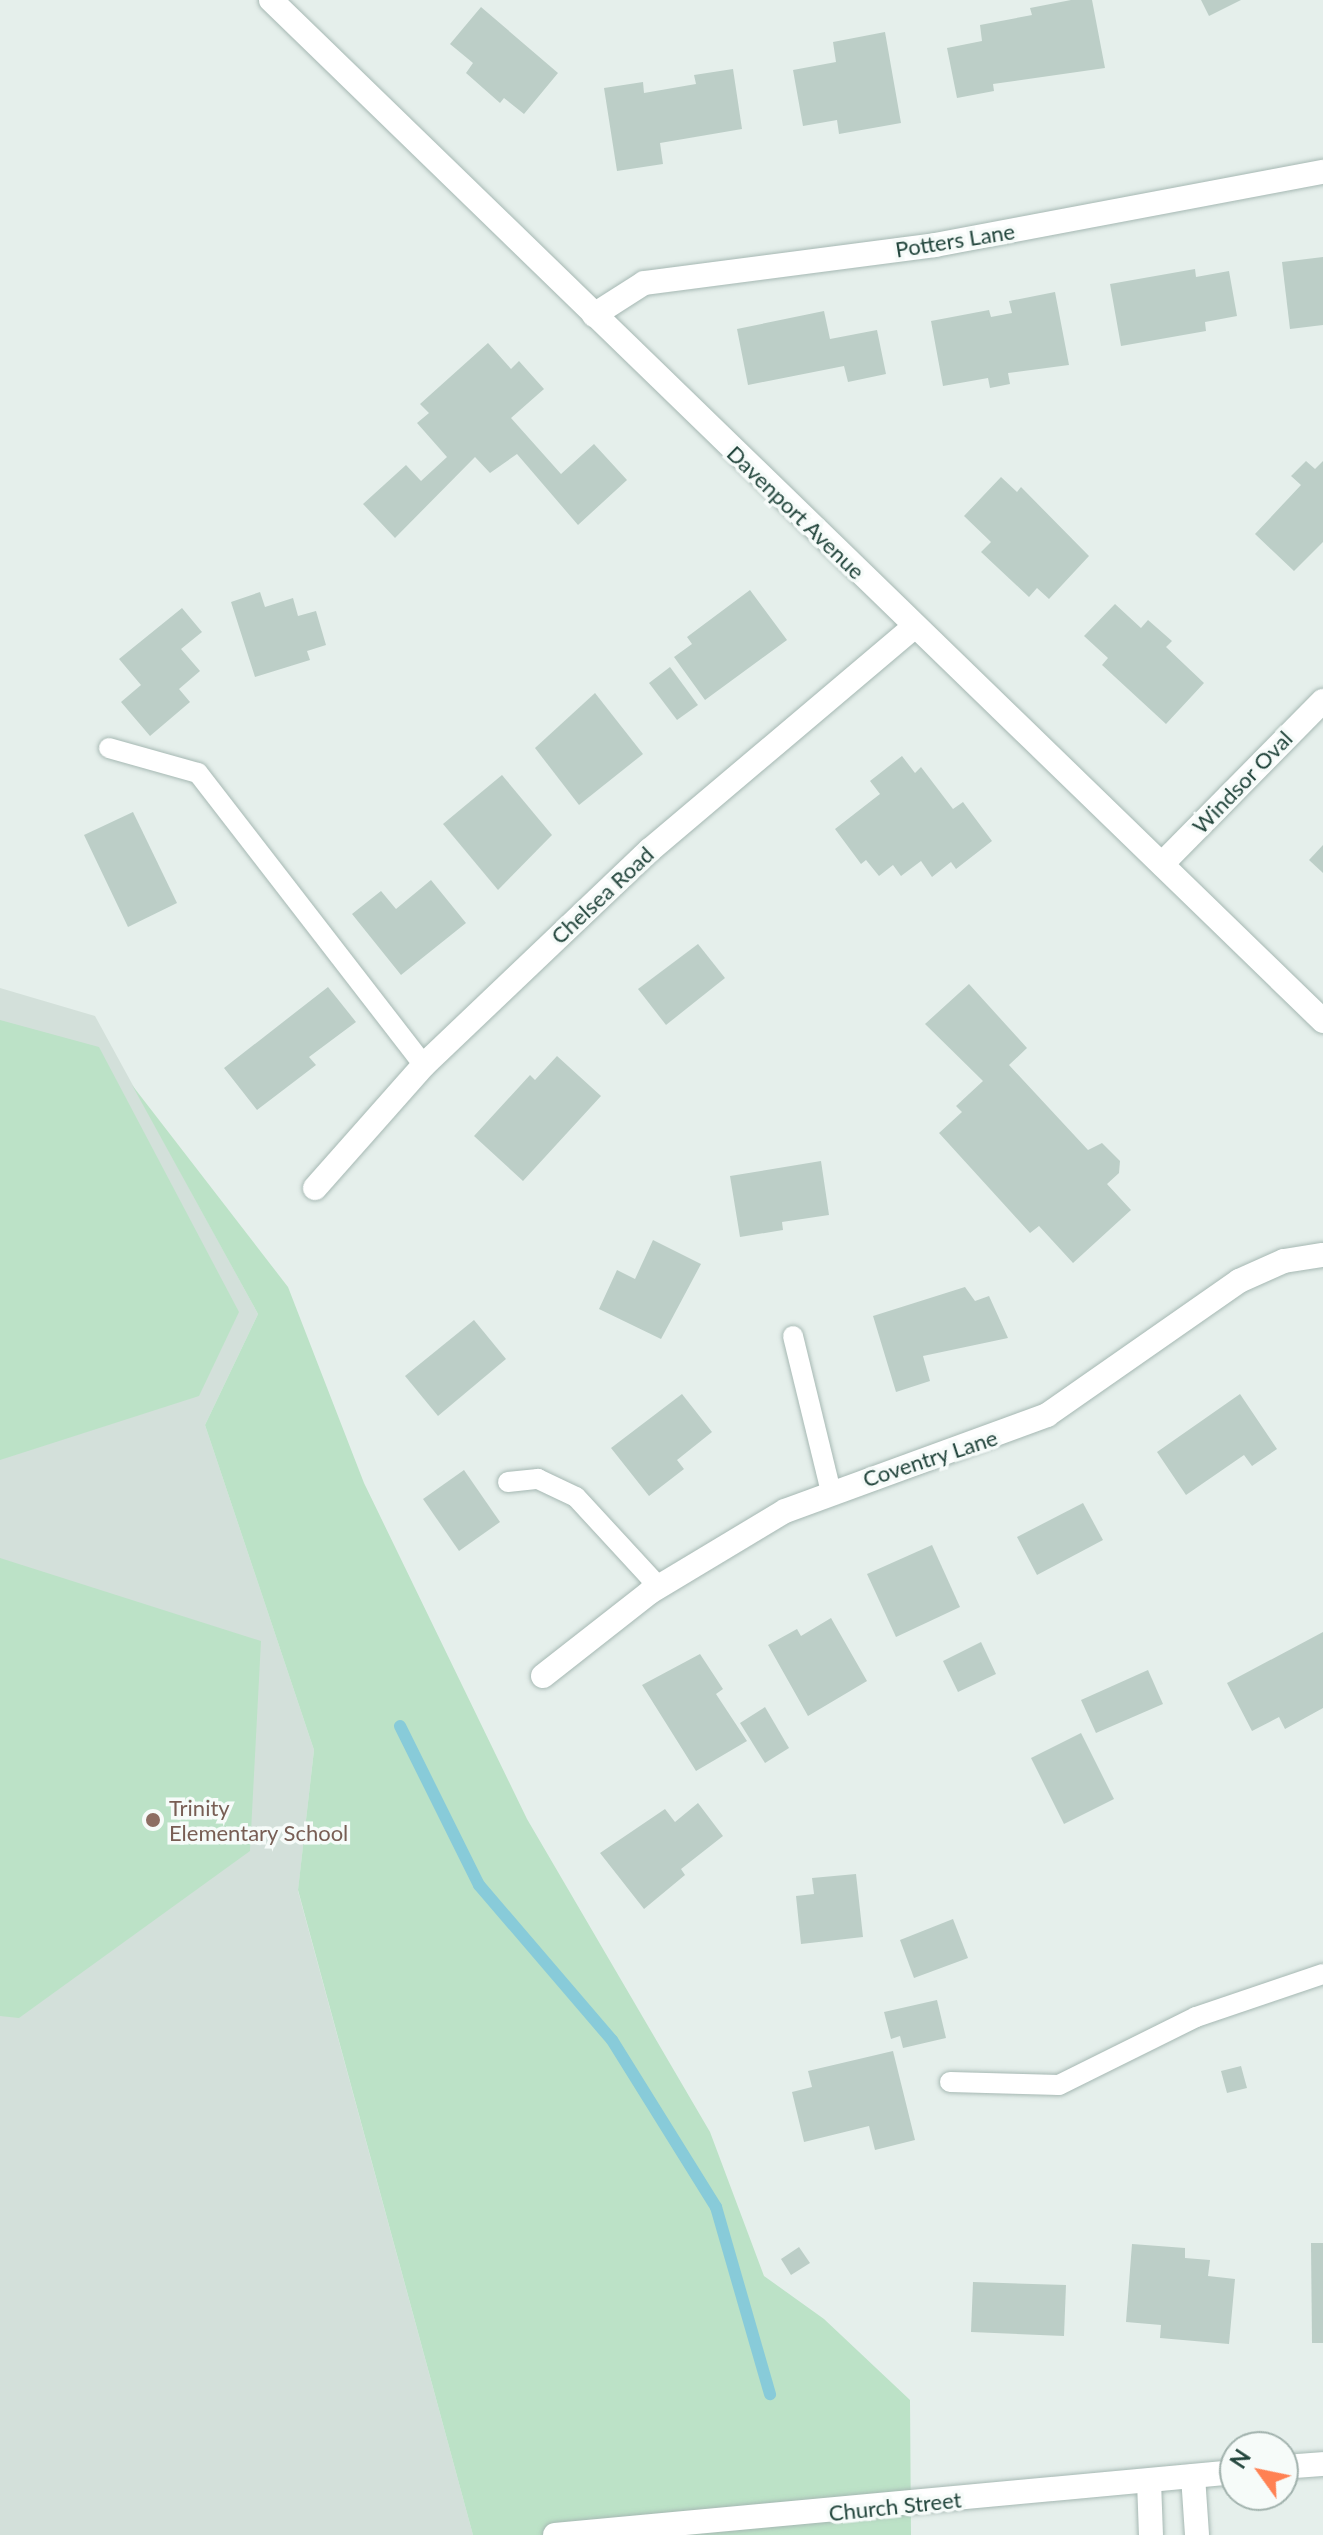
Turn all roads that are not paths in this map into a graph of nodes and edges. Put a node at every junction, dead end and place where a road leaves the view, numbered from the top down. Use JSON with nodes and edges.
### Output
{"nodes":[{"id":1,"x":271,"y":0,"type":"edge"},
{"id":2,"x":1323,"y":172,"type":"edge"},
{"id":3,"x":594,"y":315,"type":"junction"},
{"id":4,"x":914,"y":627,"type":"junction"},
{"id":5,"x":1323,"y":701,"type":"edge"},
{"id":6,"x":109,"y":748,"type":"dead end"},
{"id":7,"x":1162,"y":864,"type":"junction"},
{"id":8,"x":1323,"y":1021,"type":"edge"},
{"id":9,"x":424,"y":1065,"type":"junction"},
{"id":10,"x":315,"y":1188,"type":"dead end"},
{"id":11,"x":1323,"y":1255,"type":"edge"},
{"id":12,"x":793,"y":1336,"type":"dead end"},
{"id":13,"x":508,"y":1482,"type":"dead end"},
{"id":14,"x":831,"y":1492,"type":"junction"},
{"id":15,"x":659,"y":1587,"type":"junction"},
{"id":16,"x":543,"y":1676,"type":"dead end"},
{"id":17,"x":1323,"y":1974,"type":"edge"},
{"id":18,"x":950,"y":2082,"type":"dead end"},
{"id":19,"x":1323,"y":2464,"type":"edge"},
{"id":20,"x":1299,"y":2466,"type":"edge"},
{"id":21,"x":1219,"y":2474,"type":"edge"},
{"id":22,"x":1193,"y":2476,"type":"junction"},
{"id":23,"x":1149,"y":2481,"type":"junction"},
{"id":24,"x":555,"y":2535,"type":"edge"},
{"id":25,"x":1151,"y":2535,"type":"edge"},
{"id":26,"x":1197,"y":2535,"type":"edge"}],
"edges":[{"from":1,"to":3,"type":"street","name":"Davenport Avenue"},
{"from":2,"to":3,"type":"street","name":"Potters Lane"},
{"from":3,"to":4,"type":"street","name":"Davenport Avenue"},
{"from":4,"to":7,"type":"street","name":"Davenport Avenue"},
{"from":4,"to":9,"type":"street","name":"Chelsea Road"},
{"from":5,"to":7,"type":"street","name":"Windsor Oval"},
{"from":6,"to":9,"type":"lane"},
{"from":7,"to":8,"type":"street","name":"Davenport Avenue"},
{"from":9,"to":10,"type":"street","name":"Chelsea Road"},
{"from":11,"to":14,"type":"street","name":"Coventry Lane"},
{"from":12,"to":14,"type":"lane"},
{"from":13,"to":15,"type":"lane"},
{"from":14,"to":15,"type":"street","name":"Coventry Lane"},
{"from":15,"to":16,"type":"street","name":"Coventry Lane"},
{"from":17,"to":18,"type":"lane"},
{"from":19,"to":20,"type":"street"},
{"from":21,"to":22,"type":"street","name":"Church Street"},
{"from":22,"to":23,"type":"street","name":"Church Street"},
{"from":22,"to":26,"type":"street"},
{"from":23,"to":24,"type":"street","name":"Church Street"},
{"from":23,"to":25,"type":"street"}]}
